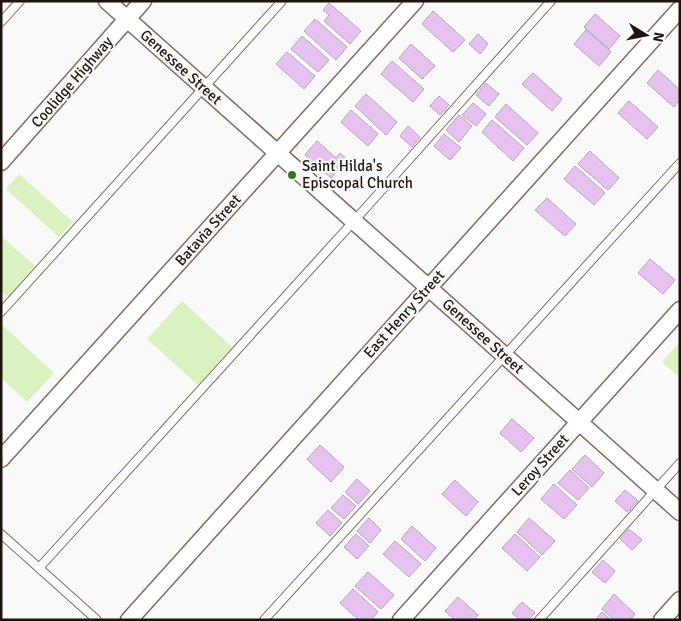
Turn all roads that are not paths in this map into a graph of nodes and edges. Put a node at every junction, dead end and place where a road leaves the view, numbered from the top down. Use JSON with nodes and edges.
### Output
{"nodes":[{"id":1,"x":20,"y":1,"type":"edge"},
{"id":2,"x":107,"y":1,"type":"edge"},
{"id":3,"x":143,"y":1,"type":"edge"},
{"id":4,"x":282,"y":1,"type":"edge"},
{"id":5,"x":415,"y":1,"type":"edge"},
{"id":6,"x":551,"y":1,"type":"edge"},
{"id":7,"x":680,"y":9,"type":"edge"},
{"id":8,"x":127,"y":19,"type":"junction"},
{"id":9,"x":1,"y":22,"type":"edge"},
{"id":10,"x":204,"y":88,"type":"junction"},
{"id":11,"x":278,"y":153,"type":"junction"},
{"id":12,"x":1,"y":162,"type":"edge"},
{"id":13,"x":680,"y":163,"type":"edge"},
{"id":14,"x":354,"y":222,"type":"junction"},
{"id":15,"x":428,"y":287,"type":"junction"},
{"id":16,"x":680,"y":310,"type":"edge"},
{"id":17,"x":1,"y":312,"type":"edge"},
{"id":18,"x":504,"y":355,"type":"junction"},
{"id":19,"x":579,"y":422,"type":"junction"},
{"id":20,"x":1,"y":459,"type":"edge"},
{"id":21,"x":680,"y":462,"type":"edge"},
{"id":22,"x":655,"y":490,"type":"junction"},
{"id":23,"x":680,"y":512,"type":"edge"},
{"id":24,"x":1,"y":534,"type":"edge"},
{"id":25,"x":39,"y":568,"type":"junction"},
{"id":26,"x":680,"y":600,"type":"edge"},
{"id":27,"x":97,"y":620,"type":"edge"},
{"id":28,"x":129,"y":620,"type":"edge"},
{"id":29,"x":264,"y":620,"type":"edge"},
{"id":30,"x":401,"y":620,"type":"edge"},
{"id":31,"x":540,"y":620,"type":"edge"},
{"id":32,"x":662,"y":620,"type":"edge"}],
"edges":[{"from":1,"to":9,"type":"lane"},
{"from":2,"to":8,"type":"street","name":"Genessee Street"},
{"from":3,"to":8,"type":"street","name":"Coolidge Highway"},
{"from":4,"to":10,"type":"lane"},
{"from":5,"to":11,"type":"street","name":"Batavia Street"},
{"from":6,"to":14,"type":"lane"},
{"from":7,"to":15,"type":"street","name":"East Henry Street"},
{"from":8,"to":10,"type":"street","name":"Genessee Street"},
{"from":8,"to":12,"type":"street","name":"Coolidge Highway"},
{"from":10,"to":11,"type":"street","name":"Genessee Street"},
{"from":10,"to":17,"type":"lane"},
{"from":11,"to":14,"type":"street","name":"Genessee Street"},
{"from":11,"to":20,"type":"street","name":"Batavia Street"},
{"from":13,"to":18,"type":"lane"},
{"from":14,"to":15,"type":"street","name":"Genessee Street"},
{"from":14,"to":25,"type":"lane"},
{"from":15,"to":18,"type":"street","name":"Genessee Street"},
{"from":15,"to":28,"type":"street","name":"East Henry Street"},
{"from":16,"to":19,"type":"street","name":"Leroy Street"},
{"from":18,"to":19,"type":"street","name":"Genessee Street"},
{"from":18,"to":29,"type":"lane"},
{"from":19,"to":22,"type":"street","name":"Genessee Street"},
{"from":19,"to":30,"type":"street","name":"Leroy Street"},
{"from":21,"to":22,"type":"lane"},
{"from":22,"to":23,"type":"street","name":"Genessee Street"},
{"from":22,"to":31,"type":"lane"},
{"from":24,"to":25,"type":"lane"},
{"from":25,"to":27,"type":"lane"},
{"from":26,"to":32,"type":"street"}]}
